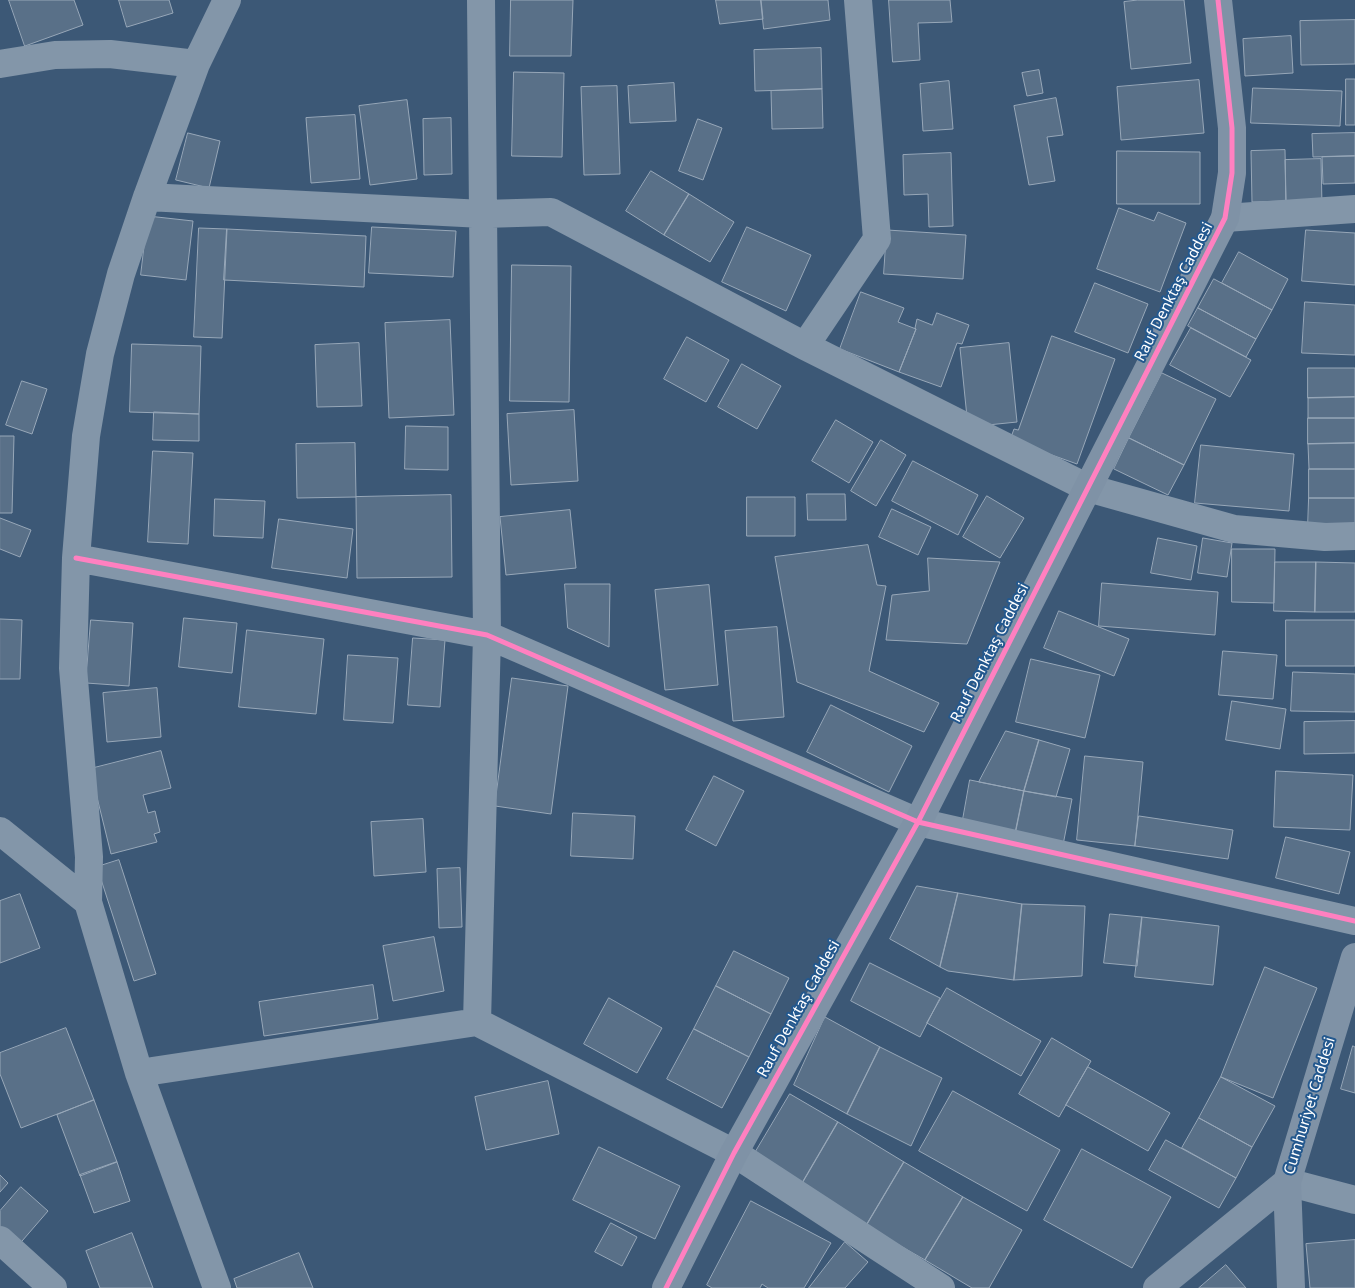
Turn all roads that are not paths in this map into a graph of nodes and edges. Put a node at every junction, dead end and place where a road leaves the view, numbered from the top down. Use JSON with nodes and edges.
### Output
{"nodes":[{"id":1,"x":227,"y":0,"type":"edge"},
{"id":2,"x":481,"y":0,"type":"edge"},
{"id":3,"x":858,"y":0,"type":"edge"},
{"id":4,"x":1218,"y":0,"type":"edge"},
{"id":5,"x":0,"y":64,"type":"edge"},
{"id":6,"x":196,"y":64,"type":"junction"},
{"id":7,"x":147,"y":197,"type":"junction"},
{"id":8,"x":1355,"y":209,"type":"edge"},
{"id":9,"x":483,"y":214,"type":"junction"},
{"id":10,"x":1225,"y":218,"type":"junction"},
{"id":11,"x":805,"y":346,"type":"junction"},
{"id":12,"x":1088,"y":488,"type":"junction"},
{"id":13,"x":1355,"y":536,"type":"edge"},
{"id":14,"x":76,"y":558,"type":"junction"},
{"id":15,"x":487,"y":635,"type":"junction"},
{"id":16,"x":918,"y":822,"type":"junction"},
{"id":17,"x":0,"y":830,"type":"edge"},
{"id":18,"x":88,"y":902,"type":"junction"},
{"id":19,"x":1355,"y":921,"type":"edge"},
{"id":20,"x":1355,"y":957,"type":"edge"},
{"id":21,"x":477,"y":1022,"type":"junction"},
{"id":22,"x":139,"y":1073,"type":"junction"},
{"id":23,"x":734,"y":1153,"type":"junction"},
{"id":24,"x":1287,"y":1182,"type":"junction"},
{"id":25,"x":1355,"y":1200,"type":"edge"},
{"id":26,"x":3,"y":1251,"type":"edge"},
{"id":27,"x":53,"y":1288,"type":"edge"},
{"id":28,"x":217,"y":1288,"type":"edge"},
{"id":29,"x":666,"y":1288,"type":"edge"},
{"id":30,"x":941,"y":1288,"type":"edge"},
{"id":31,"x":1157,"y":1288,"type":"edge"},
{"id":32,"x":1291,"y":1288,"type":"edge"}],
"edges":[{"from":1,"to":6,"type":"street"},
{"from":2,"to":9,"type":"street"},
{"from":3,"to":11,"type":"street"},
{"from":4,"to":10,"type":"street","name":"Rauf Denktaş Caddesi"},
{"from":5,"to":6,"type":"street"},
{"from":6,"to":7,"type":"street"},
{"from":7,"to":9,"type":"street"},
{"from":7,"to":14,"type":"street"},
{"from":8,"to":10,"type":"street"},
{"from":9,"to":11,"type":"street"},
{"from":9,"to":15,"type":"street"},
{"from":10,"to":12,"type":"street","name":"Rauf Denktaş Caddesi"},
{"from":11,"to":12,"type":"street"},
{"from":12,"to":13,"type":"street"},
{"from":12,"to":16,"type":"street","name":"Rauf Denktaş Caddesi"},
{"from":14,"to":15,"type":"street"},
{"from":14,"to":18,"type":"street"},
{"from":15,"to":16,"type":"street"},
{"from":15,"to":21,"type":"street"},
{"from":16,"to":19,"type":"street"},
{"from":16,"to":23,"type":"street","name":"Rauf Denktaş Caddesi"},
{"from":17,"to":18,"type":"street"},
{"from":18,"to":22,"type":"street"},
{"from":20,"to":24,"type":"street","name":"Cumhuriyet Caddesi"},
{"from":21,"to":22,"type":"street"},
{"from":21,"to":23,"type":"street"},
{"from":22,"to":28,"type":"street"},
{"from":23,"to":29,"type":"street","name":"Rauf Denktaş Caddesi"},
{"from":23,"to":30,"type":"street"},
{"from":24,"to":25,"type":"street"},
{"from":24,"to":31,"type":"street"},
{"from":24,"to":32,"type":"street","name":"Cumhuriyet Caddesi"},
{"from":26,"to":27,"type":"street"}]}
